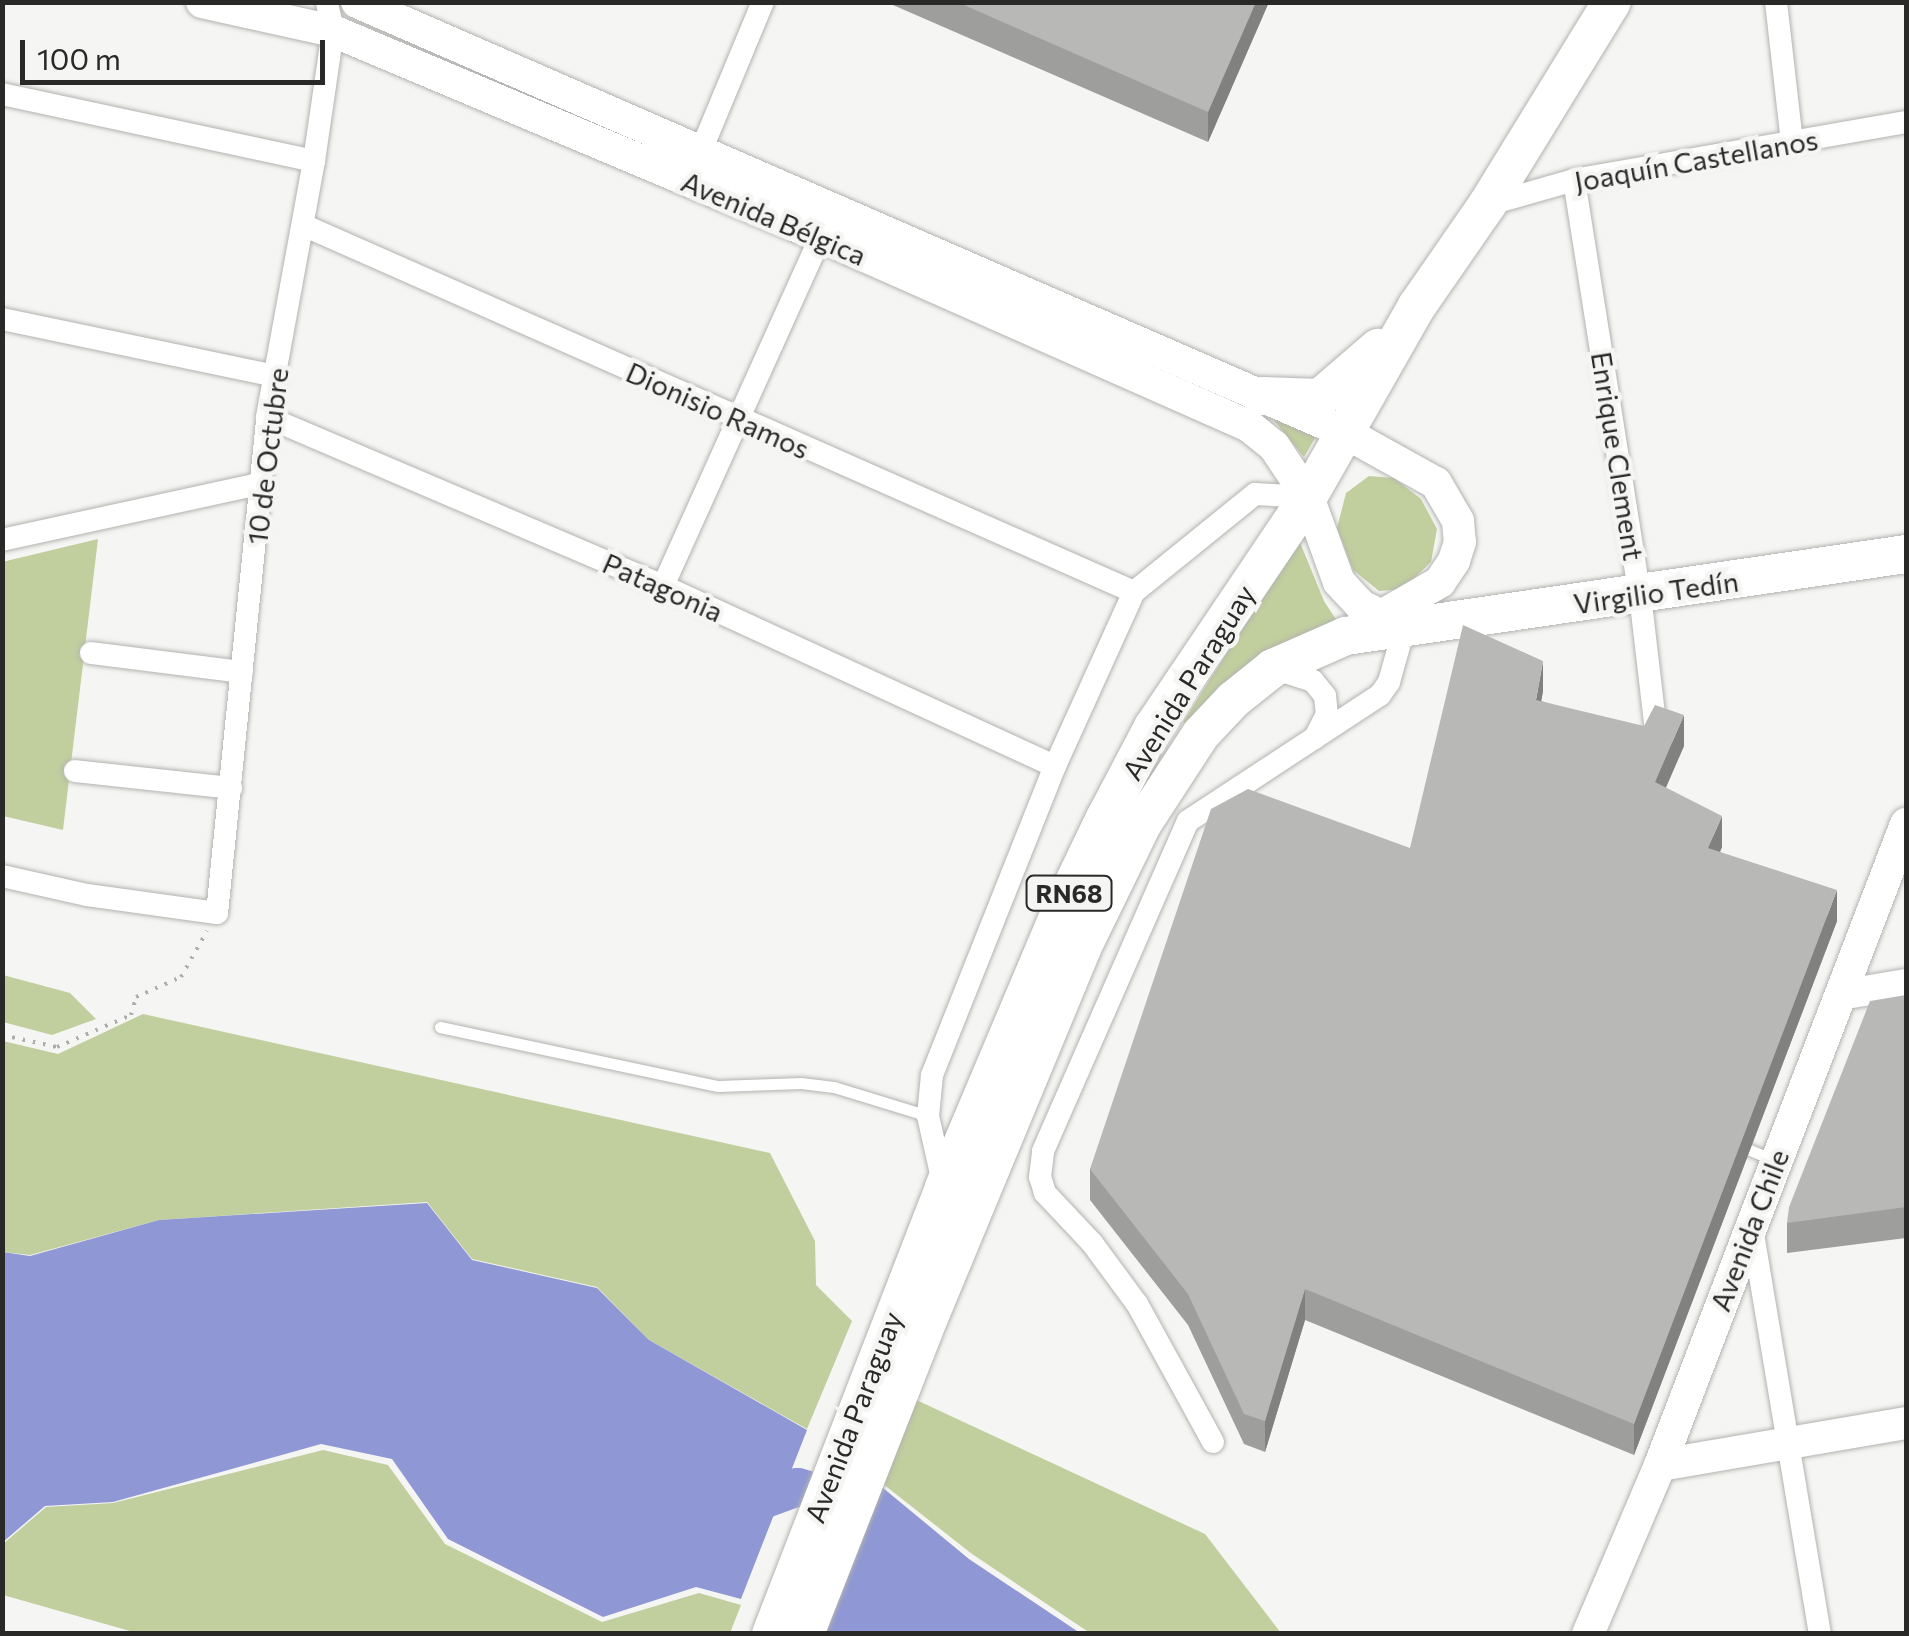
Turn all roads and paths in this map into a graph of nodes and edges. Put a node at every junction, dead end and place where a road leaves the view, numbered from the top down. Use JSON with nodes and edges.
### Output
{"nodes":[{"id":1,"x":202,"y":2,"type":"edge"},
{"id":2,"x":357,"y":2,"type":"edge"},
{"id":3,"x":763,"y":2,"type":"edge"},
{"id":4,"x":1612,"y":2,"type":"edge"},
{"id":5,"x":1776,"y":2,"type":"edge"},
{"id":6,"x":330,"y":17,"type":"edge"},
{"id":7,"x":2,"y":94,"type":"edge"},
{"id":8,"x":1906,"y":122,"type":"edge"},
{"id":9,"x":1792,"y":143,"type":"junction"},
{"id":10,"x":314,"y":162,"type":"junction"},
{"id":11,"x":694,"y":167,"type":"junction"},
{"id":12,"x":1574,"y":180,"type":"junction"},
{"id":13,"x":1487,"y":205,"type":"junction"},
{"id":14,"x":827,"y":222,"type":"junction"},
{"id":15,"x":303,"y":225,"type":"junction"},
{"id":16,"x":1417,"y":306,"type":"junction"},
{"id":17,"x":2,"y":319,"type":"edge"},
{"id":18,"x":274,"y":376,"type":"junction"},
{"id":19,"x":1262,"y":396,"type":"junction"},
{"id":20,"x":267,"y":417,"type":"junction"},
{"id":21,"x":739,"y":419,"type":"junction"},
{"id":22,"x":1344,"y":432,"type":"junction"},
{"id":23,"x":263,"y":482,"type":"junction"},
{"id":24,"x":1308,"y":497,"type":"junction"},
{"id":25,"x":2,"y":540,"type":"edge"},
{"id":26,"x":1906,"y":554,"type":"edge"},
{"id":27,"x":662,"y":586,"type":"junction"},
{"id":28,"x":1134,"y":592,"type":"junction"},
{"id":29,"x":1640,"y":595,"type":"junction"},
{"id":30,"x":1393,"y":620,"type":"junction"},
{"id":31,"x":91,"y":653,"type":"dead end"},
{"id":32,"x":1273,"y":668,"type":"junction"},
{"id":33,"x":242,"y":672,"type":"junction"},
{"id":34,"x":1656,"y":732,"type":"edge"},
{"id":35,"x":1314,"y":741,"type":"junction"},
{"id":36,"x":1054,"y":766,"type":"junction"},
{"id":37,"x":75,"y":772,"type":"dead end"},
{"id":38,"x":231,"y":788,"type":"junction"},
{"id":39,"x":1906,"y":824,"type":"edge"},
{"id":40,"x":2,"y":876,"type":"edge"},
{"id":41,"x":216,"y":913,"type":"junction"},
{"id":42,"x":1906,"y":984,"type":"edge"},
{"id":43,"x":1840,"y":995,"type":"junction"},
{"id":44,"x":440,"y":1027,"type":"dead end"},
{"id":45,"x":2,"y":1035,"type":"edge"},
{"id":46,"x":928,"y":1116,"type":"junction"},
{"id":47,"x":1722,"y":1139,"type":"edge"},
{"id":48,"x":1776,"y":1161,"type":"junction"},
{"id":49,"x":944,"y":1187,"type":"junction"},
{"id":50,"x":1751,"y":1223,"type":"junction"},
{"id":51,"x":907,"y":1325,"type":"junction"},
{"id":52,"x":1906,"y":1423,"type":"edge"},
{"id":53,"x":1213,"y":1442,"type":"dead end"},
{"id":54,"x":1792,"y":1443,"type":"junction"},
{"id":55,"x":1660,"y":1464,"type":"junction"},
{"id":56,"x":771,"y":1634,"type":"edge"},
{"id":57,"x":806,"y":1634,"type":"edge"},
{"id":58,"x":1588,"y":1634,"type":"edge"},
{"id":59,"x":1820,"y":1634,"type":"edge"}],
"edges":[{"from":1,"to":6,"type":"main road","name":"Avenida Bélgica"},
{"from":2,"to":11,"type":"main road","name":"Avenida Bélgica"},
{"from":3,"to":11,"type":"street"},
{"from":4,"to":13,"type":"main road","name":"Avenida Paraguay"},
{"from":5,"to":9,"type":"street"},
{"from":6,"to":10,"type":"street","name":"10 de Octubre"},
{"from":6,"to":11,"type":"main road","name":"Avenida Bélgica"},
{"from":7,"to":10,"type":"street"},
{"from":8,"to":9,"type":"street","name":"Joaquín Castellanos"},
{"from":9,"to":12,"type":"street","name":"Joaquín Castellanos"},
{"from":10,"to":15,"type":"street","name":"10 de Octubre"},
{"from":11,"to":14,"type":"main road","name":"Avenida Bélgica"},
{"from":12,"to":13,"type":"street","name":"Joaquín Castellanos"},
{"from":12,"to":29,"type":"street","name":"Enrique Clement"},
{"from":13,"to":16,"type":"main road","name":"Avenida Paraguay"},
{"from":14,"to":19,"type":"main road","name":"Avenida Bélgica"},
{"from":14,"to":21,"type":"street"},
{"from":14,"to":24,"type":"main road","name":"Avenida Bélgica"},
{"from":15,"to":18,"type":"street","name":"10 de Octubre"},
{"from":15,"to":21,"type":"street","name":"Dionisio Ramos"},
{"from":16,"to":19,"type":"main road"},
{"from":16,"to":22,"type":"main road","name":"Avenida Paraguay"},
{"from":17,"to":18,"type":"street"},
{"from":18,"to":20,"type":"street","name":"10 de Octubre"},
{"from":19,"to":22,"type":"main road","name":"Avenida Bélgica"},
{"from":20,"to":23,"type":"street","name":"10 de Octubre"},
{"from":20,"to":27,"type":"street","name":"Patagonia"},
{"from":21,"to":27,"type":"street"},
{"from":21,"to":28,"type":"street","name":"Dionisio Ramos"},
{"from":22,"to":24,"type":"main road","name":"Avenida Paraguay"},
{"from":22,"to":30,"type":"main road"},
{"from":23,"to":25,"type":"street"},
{"from":23,"to":33,"type":"street","name":"10 de Octubre"},
{"from":24,"to":28,"type":"street"},
{"from":24,"to":30,"type":"main road"},
{"from":24,"to":49,"type":"main road","name":"Avenida Paraguay","number":"RN68"},
{"from":26,"to":29,"type":"main road","name":"Virgilio Tedín"},
{"from":27,"to":36,"type":"street","name":"Patagonia"},
{"from":28,"to":36,"type":"street"},
{"from":29,"to":30,"type":"main road","name":"Virgilio Tedín"},
{"from":29,"to":34,"type":"street","name":"Enrique Clement"},
{"from":30,"to":32,"type":"main road","name":"Avenida Paraguay","number":"RN68"},
{"from":30,"to":35,"type":"street"},
{"from":31,"to":33,"type":"street"},
{"from":32,"to":35,"type":"street"},
{"from":32,"to":51,"type":"main road","name":"Avenida Paraguay","number":"RN68"},
{"from":33,"to":38,"type":"street","name":"10 de Octubre"},
{"from":35,"to":53,"type":"street"},
{"from":36,"to":46,"type":"street"},
{"from":37,"to":38,"type":"street"},
{"from":38,"to":41,"type":"street","name":"10 de Octubre"},
{"from":39,"to":43,"type":"main road","name":"Avenida Chile"},
{"from":40,"to":41,"type":"street"},
{"from":41,"to":45,"type":"path"},
{"from":42,"to":43,"type":"street"},
{"from":43,"to":48,"type":"main road","name":"Avenida Chile"},
{"from":44,"to":46,"type":"lane"},
{"from":46,"to":49,"type":"street"},
{"from":47,"to":48,"type":"lane"},
{"from":48,"to":50,"type":"main road","name":"Avenida Chile"},
{"from":49,"to":51,"type":"main road","name":"Avenida Paraguay","number":"RN68"},
{"from":50,"to":54,"type":"street"},
{"from":50,"to":55,"type":"main road","name":"Avenida Chile"},
{"from":51,"to":56,"type":"main road","name":"Avenida Paraguay","number":"RN68"},
{"from":51,"to":57,"type":"main road","name":"Avenida Paraguay","number":"RN68"},
{"from":52,"to":54,"type":"main road"},
{"from":54,"to":55,"type":"main road"},
{"from":54,"to":59,"type":"street"},
{"from":55,"to":58,"type":"main road","name":"Avenida Chile"}]}
